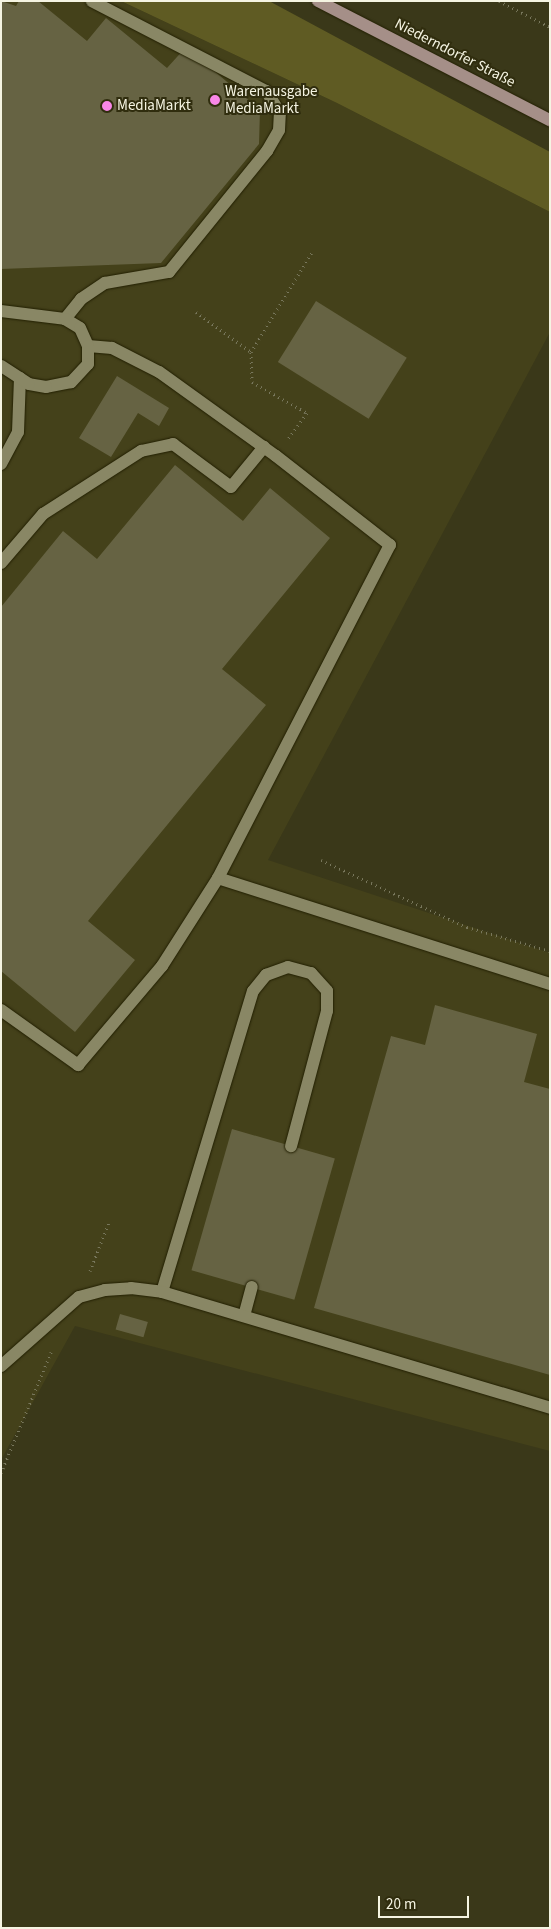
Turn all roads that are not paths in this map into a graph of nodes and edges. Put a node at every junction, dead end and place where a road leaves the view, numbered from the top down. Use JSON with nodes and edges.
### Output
{"nodes":[{"id":1,"x":92,"y":1,"type":"edge"},
{"id":2,"x":318,"y":1,"type":"edge"},
{"id":3,"x":550,"y":120,"type":"edge"},
{"id":4,"x":1,"y":310,"type":"edge"},
{"id":5,"x":65,"y":319,"type":"junction"},
{"id":6,"x":88,"y":346,"type":"junction"},
{"id":7,"x":1,"y":366,"type":"edge"},
{"id":8,"x":20,"y":378,"type":"junction"},
{"id":9,"x":264,"y":447,"type":"junction"},
{"id":10,"x":1,"y":464,"type":"edge"},
{"id":11,"x":1,"y":563,"type":"edge"},
{"id":12,"x":218,"y":878,"type":"junction"},
{"id":13,"x":550,"y":984,"type":"edge"},
{"id":14,"x":1,"y":1010,"type":"edge"},
{"id":15,"x":291,"y":1146,"type":"dead end"},
{"id":16,"x":252,"y":1287,"type":"dead end"},
{"id":17,"x":162,"y":1292,"type":"junction"},
{"id":18,"x":244,"y":1316,"type":"junction"},
{"id":19,"x":1,"y":1366,"type":"edge"},
{"id":20,"x":550,"y":1408,"type":"edge"}],
"edges":[{"from":1,"to":5,"type":"street"},
{"from":2,"to":3,"type":"main road","name":"Niederndorfer Straße"},
{"from":4,"to":5,"type":"street"},
{"from":5,"to":6,"type":"street"},
{"from":6,"to":8,"type":"street"},
{"from":6,"to":9,"type":"street"},
{"from":7,"to":8,"type":"street"},
{"from":8,"to":10,"type":"street"},
{"from":9,"to":11,"type":"street"},
{"from":9,"to":12,"type":"street"},
{"from":12,"to":13,"type":"street"},
{"from":12,"to":14,"type":"street"},
{"from":15,"to":17,"type":"street"},
{"from":16,"to":18,"type":"street"},
{"from":17,"to":18,"type":"street"},
{"from":17,"to":19,"type":"street"},
{"from":18,"to":20,"type":"street"}]}
